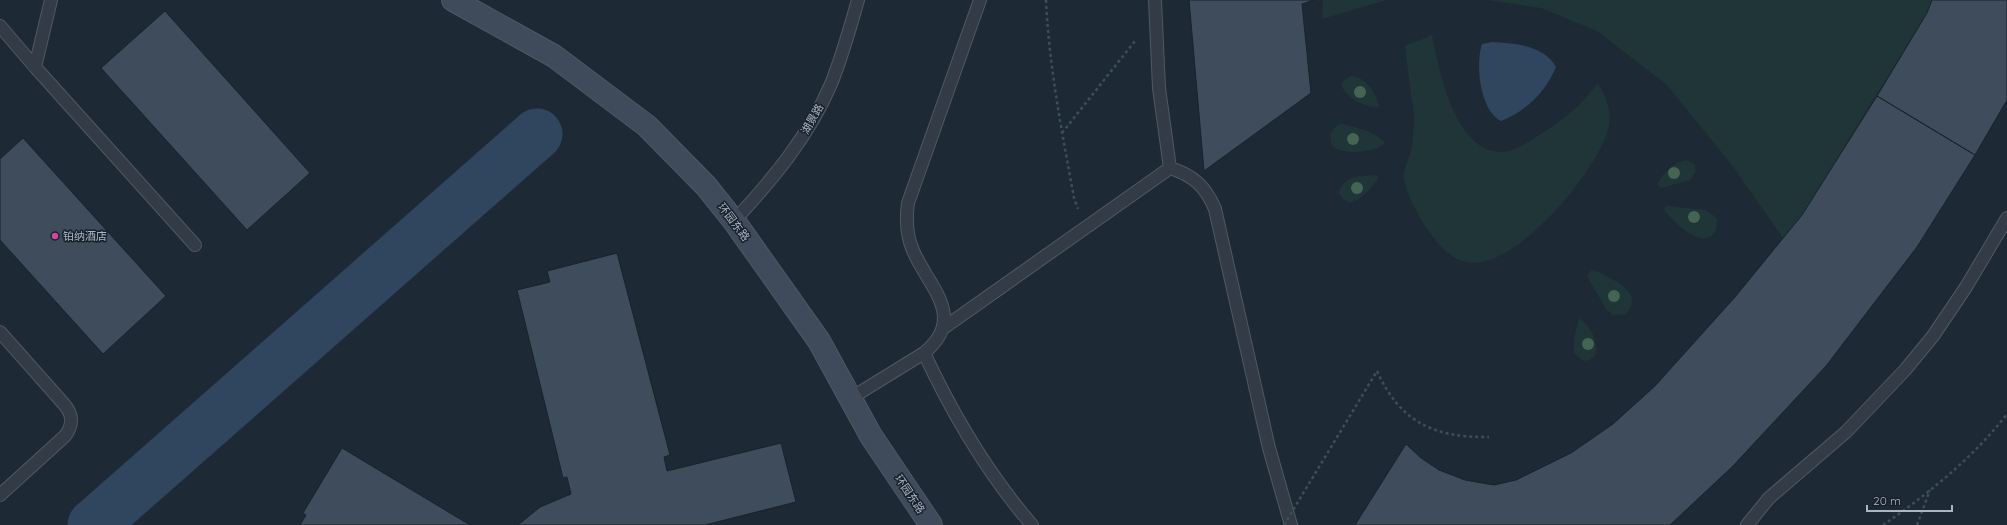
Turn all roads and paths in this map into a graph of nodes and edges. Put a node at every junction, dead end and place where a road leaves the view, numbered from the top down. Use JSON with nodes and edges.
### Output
{"nodes":[{"id":1,"x":50,"y":0,"type":"edge"},
{"id":2,"x":453,"y":0,"type":"edge"},
{"id":3,"x":858,"y":0,"type":"edge"},
{"id":4,"x":980,"y":0,"type":"edge"},
{"id":5,"x":1046,"y":0,"type":"edge"},
{"id":6,"x":1155,"y":0,"type":"edge"},
{"id":7,"x":1155,"y":17,"type":"junction"},
{"id":8,"x":0,"y":26,"type":"edge"},
{"id":9,"x":35,"y":68,"type":"junction"},
{"id":10,"x":1062,"y":133,"type":"junction"},
{"id":11,"x":1170,"y":168,"type":"junction"},
{"id":12,"x":2007,"y":218,"type":"edge"},
{"id":13,"x":734,"y":221,"type":"junction"},
{"id":14,"x":1085,"y":228,"type":"junction"},
{"id":15,"x":195,"y":245,"type":"dead end"},
{"id":16,"x":942,"y":328,"type":"junction"},
{"id":17,"x":0,"y":332,"type":"edge"},
{"id":18,"x":924,"y":353,"type":"junction"},
{"id":19,"x":850,"y":398,"type":"junction"},
{"id":20,"x":2007,"y":414,"type":"edge"},
{"id":21,"x":1488,"y":437,"type":"dead end"},
{"id":22,"x":1930,"y":490,"type":"junction"},
{"id":23,"x":0,"y":495,"type":"edge"},
{"id":24,"x":931,"y":525,"type":"edge"},
{"id":25,"x":1032,"y":525,"type":"edge"},
{"id":26,"x":1284,"y":525,"type":"edge"},
{"id":27,"x":1291,"y":525,"type":"edge"},
{"id":28,"x":1746,"y":525,"type":"edge"},
{"id":29,"x":1883,"y":525,"type":"edge"},
{"id":30,"x":1917,"y":525,"type":"edge"}],
"edges":[{"from":1,"to":9,"type":"lane"},
{"from":2,"to":13,"type":"street","name":"环园东路"},
{"from":3,"to":13,"type":"lane","name":"湖景路"},
{"from":4,"to":16,"type":"lane"},
{"from":5,"to":10,"type":"path"},
{"from":6,"to":7,"type":"lane"},
{"from":7,"to":10,"type":"path"},
{"from":7,"to":11,"type":"lane"},
{"from":8,"to":9,"type":"lane"},
{"from":9,"to":15,"type":"lane"},
{"from":10,"to":14,"type":"path"},
{"from":11,"to":14,"type":"lane"},
{"from":11,"to":27,"type":"lane"},
{"from":12,"to":28,"type":"lane"},
{"from":13,"to":19,"type":"street","name":"环园东路"},
{"from":14,"to":16,"type":"lane"},
{"from":16,"to":18,"type":"lane"},
{"from":17,"to":23,"type":"lane"},
{"from":18,"to":19,"type":"lane"},
{"from":18,"to":25,"type":"lane"},
{"from":19,"to":24,"type":"street","name":"环园东路"},
{"from":20,"to":22,"type":"path"},
{"from":21,"to":26,"type":"path","bridge":true},
{"from":22,"to":29,"type":"path"},
{"from":22,"to":30,"type":"path"}]}
